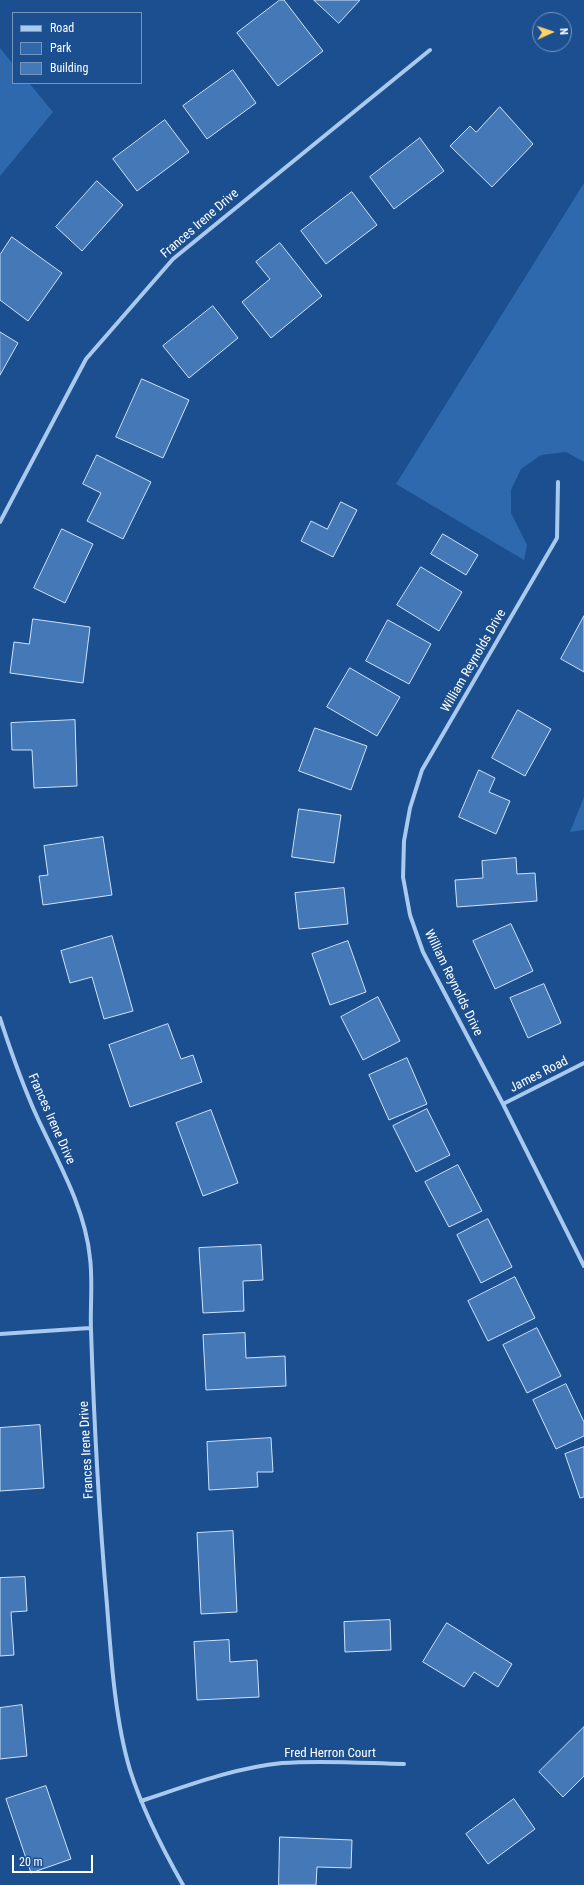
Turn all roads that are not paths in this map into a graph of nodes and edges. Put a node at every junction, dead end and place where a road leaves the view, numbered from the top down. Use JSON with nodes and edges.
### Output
{"nodes":[{"id":1,"x":430,"y":50,"type":"dead end"},
{"id":2,"x":558,"y":482,"type":"dead end"},
{"id":3,"x":0,"y":522,"type":"edge"},
{"id":4,"x":0,"y":1018,"type":"edge"},
{"id":5,"x":584,"y":1063,"type":"edge"},
{"id":6,"x":503,"y":1104,"type":"junction"},
{"id":7,"x":584,"y":1266,"type":"edge"},
{"id":8,"x":90,"y":1328,"type":"junction"},
{"id":9,"x":0,"y":1334,"type":"edge"},
{"id":10,"x":404,"y":1764,"type":"dead end"},
{"id":11,"x":141,"y":1801,"type":"junction"},
{"id":12,"x":183,"y":1885,"type":"edge"}],
"edges":[{"from":1,"to":3,"type":"street","name":"Frances Irene Drive"},
{"from":2,"to":6,"type":"street","name":"William Reynolds Drive"},
{"from":4,"to":8,"type":"street","name":"Frances Irene Drive"},
{"from":5,"to":6,"type":"street","name":"James Road"},
{"from":6,"to":7,"type":"street","name":"William Reynolds Drive"},
{"from":8,"to":9,"type":"street"},
{"from":8,"to":11,"type":"street","name":"Frances Irene Drive"},
{"from":10,"to":11,"type":"street","name":"Fred Herron Court"},
{"from":11,"to":12,"type":"street","name":"Frances Irene Drive"}]}
